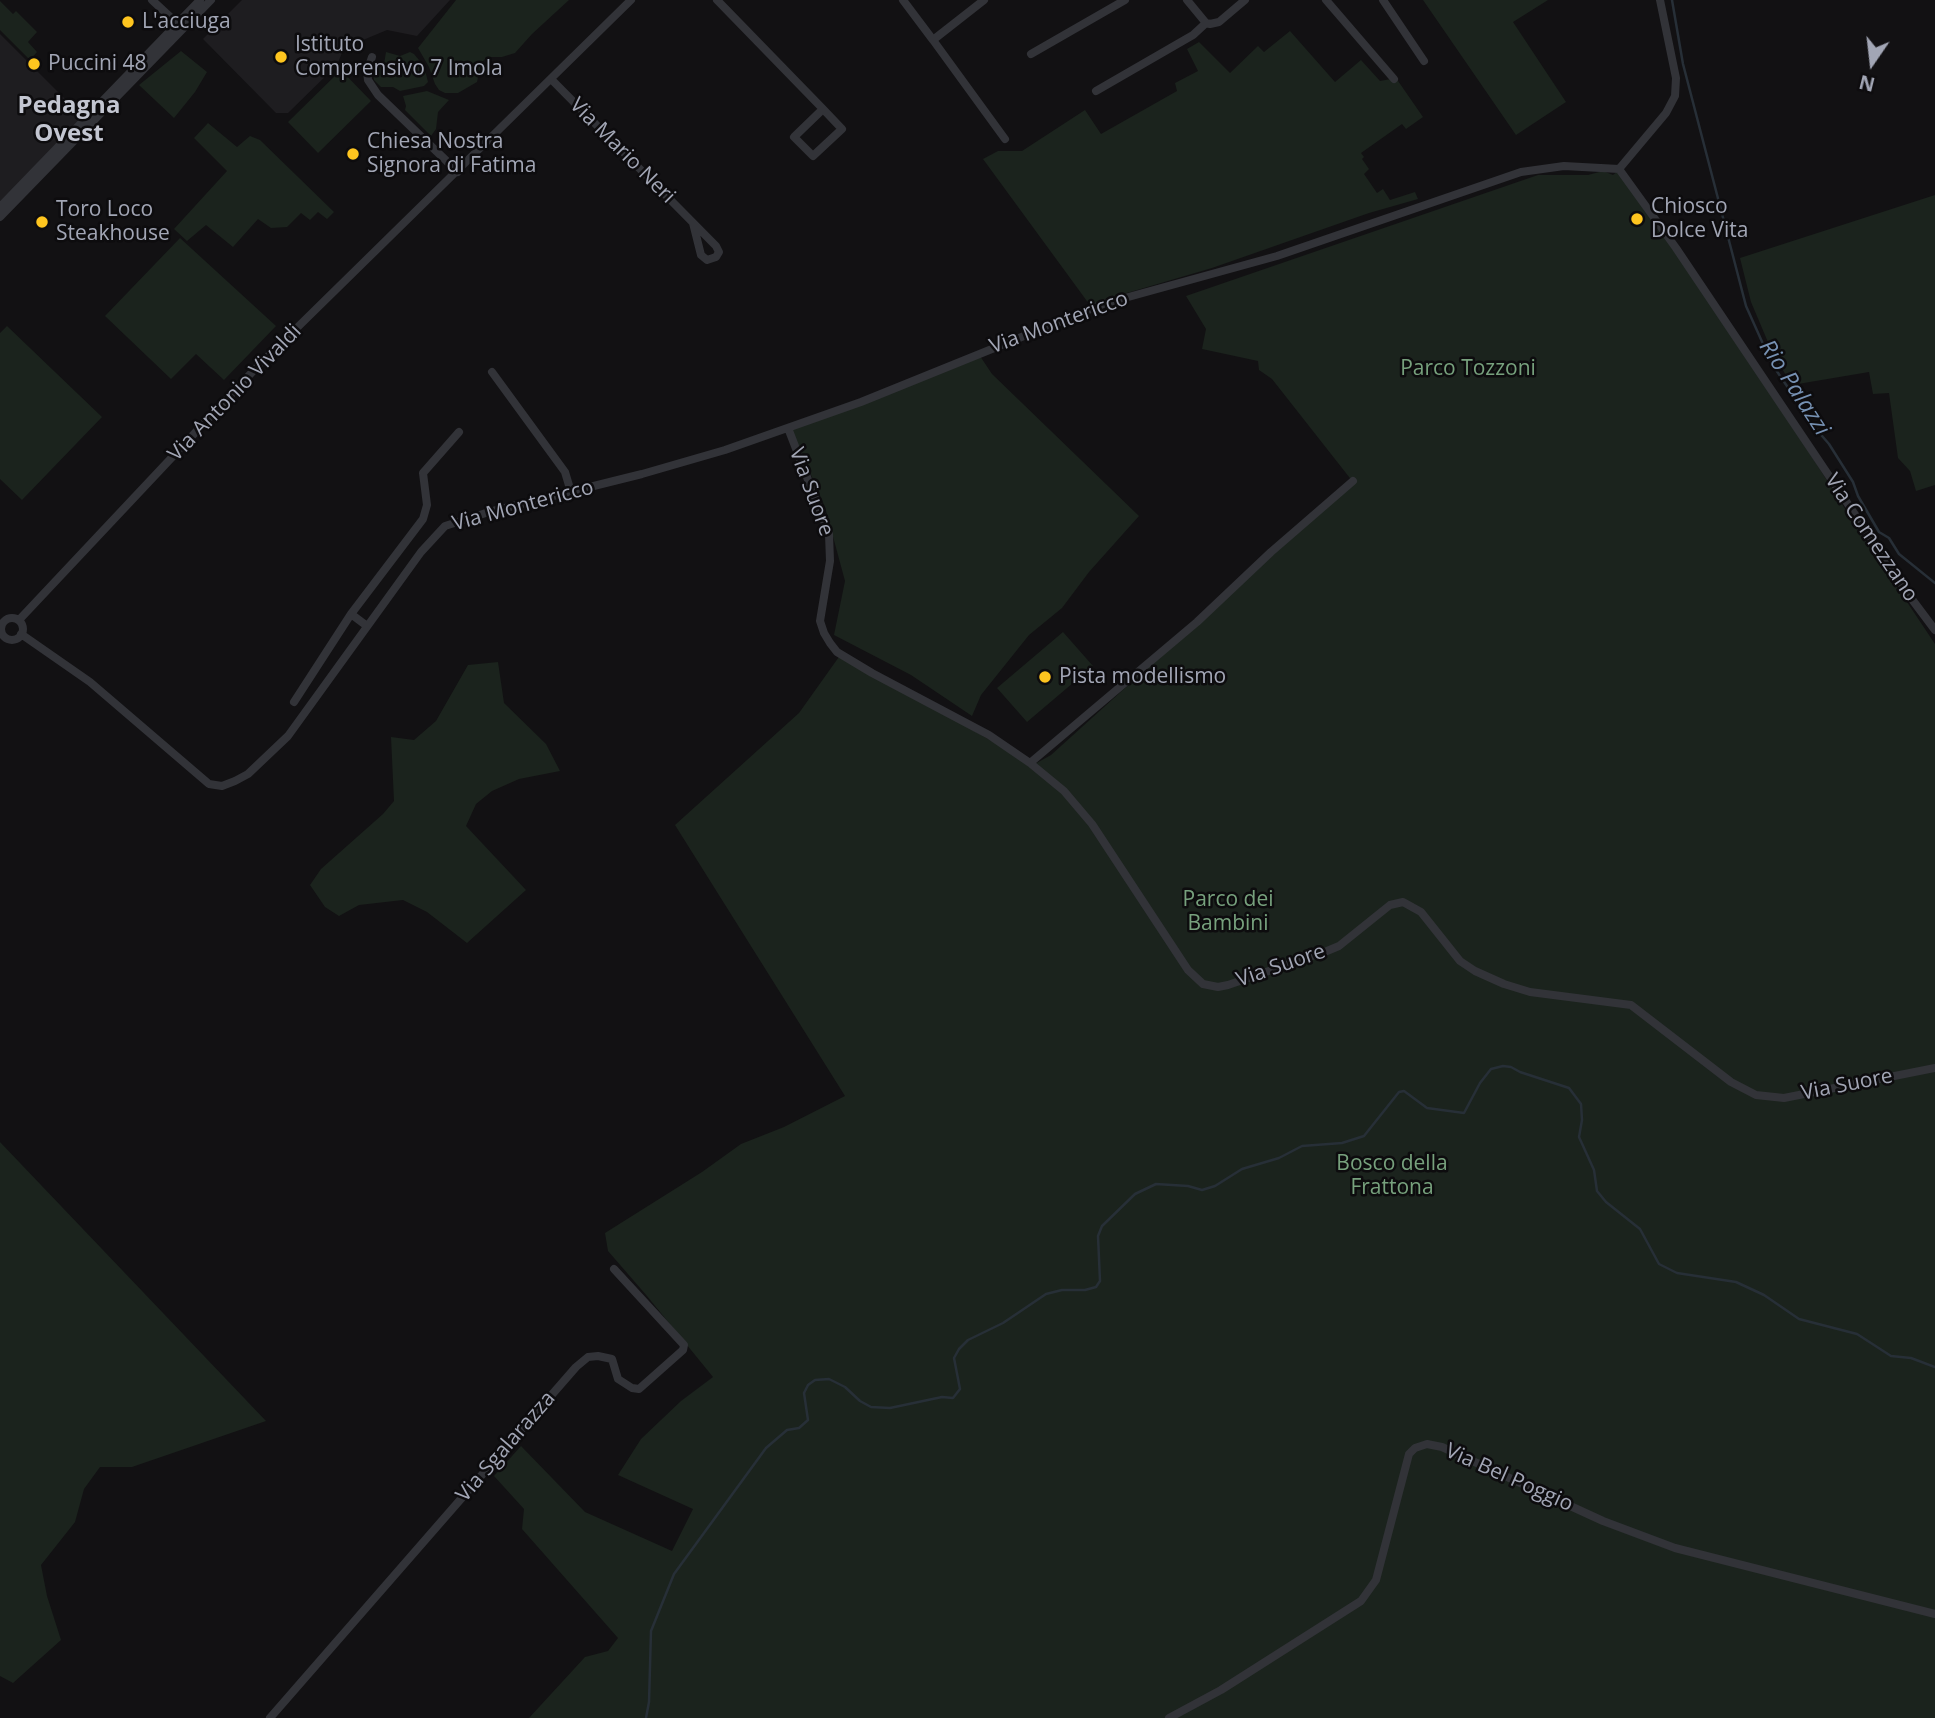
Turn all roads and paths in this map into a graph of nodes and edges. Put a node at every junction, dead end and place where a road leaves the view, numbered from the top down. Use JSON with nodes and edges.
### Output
{"nodes":[{"id":1,"x":152,"y":0,"type":"edge"},
{"id":2,"x":200,"y":0,"type":"edge"},
{"id":3,"x":211,"y":0,"type":"edge"},
{"id":4,"x":631,"y":0,"type":"edge"},
{"id":5,"x":717,"y":0,"type":"edge"},
{"id":6,"x":903,"y":0,"type":"edge"},
{"id":7,"x":984,"y":0,"type":"edge"},
{"id":8,"x":1125,"y":0,"type":"edge"},
{"id":9,"x":1187,"y":0,"type":"edge"},
{"id":10,"x":1245,"y":0,"type":"edge"},
{"id":11,"x":1326,"y":0,"type":"edge"},
{"id":12,"x":1383,"y":0,"type":"edge"},
{"id":13,"x":1660,"y":0,"type":"edge"},
{"id":14,"x":1206,"y":23,"type":"junction"},
{"id":15,"x":180,"y":26,"type":"junction"},
{"id":16,"x":933,"y":40,"type":"junction"},
{"id":17,"x":1031,"y":54,"type":"dead end"},
{"id":18,"x":372,"y":57,"type":"dead end"},
{"id":19,"x":1424,"y":61,"type":"dead end"},
{"id":20,"x":551,"y":79,"type":"junction"},
{"id":21,"x":1394,"y":79,"type":"dead end"},
{"id":22,"x":1096,"y":91,"type":"dead end"},
{"id":23,"x":823,"y":109,"type":"junction"},
{"id":24,"x":1005,"y":139,"type":"dead end"},
{"id":25,"x":1619,"y":169,"type":"junction"},
{"id":26,"x":458,"y":172,"type":"junction"},
{"id":27,"x":1,"y":212,"type":"edge"},
{"id":28,"x":693,"y":223,"type":"dead end"},
{"id":29,"x":492,"y":372,"type":"dead end"},
{"id":30,"x":788,"y":428,"type":"junction"},
{"id":31,"x":459,"y":432,"type":"dead end"},
{"id":32,"x":1353,"y":481,"type":"dead end"},
{"id":33,"x":571,"y":492,"type":"junction"},
{"id":34,"x":351,"y":614,"type":"junction"},
{"id":35,"x":1,"y":620,"type":"edge"},
{"id":36,"x":19,"y":620,"type":"junction"},
{"id":37,"x":367,"y":626,"type":"junction"},
{"id":38,"x":1935,"y":630,"type":"edge"},
{"id":39,"x":22,"y":634,"type":"junction"},
{"id":40,"x":2,"y":641,"type":"edge"},
{"id":41,"x":294,"y":702,"type":"dead end"},
{"id":42,"x":1030,"y":763,"type":"junction"},
{"id":43,"x":1935,"y":1068,"type":"edge"},
{"id":44,"x":614,"y":1269,"type":"dead end"},
{"id":45,"x":1935,"y":1614,"type":"edge"},
{"id":46,"x":270,"y":1718,"type":"edge"},
{"id":47,"x":1169,"y":1718,"type":"edge"}],
"edges":[{"from":1,"to":15,"type":"street"},
{"from":2,"to":15,"type":"street"},
{"from":3,"to":15,"type":"street"},
{"from":4,"to":20,"type":"street","name":"Via Antonio Vivaldi"},
{"from":5,"to":23,"type":"street"},
{"from":6,"to":16,"type":"street"},
{"from":7,"to":16,"type":"street"},
{"from":8,"to":17,"type":"street"},
{"from":9,"to":14,"type":"street"},
{"from":10,"to":14,"type":"street"},
{"from":11,"to":21,"type":"street"},
{"from":12,"to":19,"type":"street"},
{"from":13,"to":25,"type":"street"},
{"from":14,"to":22,"type":"street"},
{"from":15,"to":27,"type":"street"},
{"from":16,"to":24,"type":"street"},
{"from":18,"to":26,"type":"street"},
{"from":20,"to":26,"type":"street","name":"Via Antonio Vivaldi"},
{"from":20,"to":28,"type":"street","name":"Via Mario Neri"},
{"from":23,"to":23,"type":"street"},
{"from":25,"to":30,"type":"street","name":"Via Montericco"},
{"from":25,"to":38,"type":"street","name":"Via Comezzano"},
{"from":26,"to":36,"type":"street","name":"Via Antonio Vivaldi"},
{"from":29,"to":33,"type":"street"},
{"from":30,"to":33,"type":"street","name":"Via Montericco"},
{"from":30,"to":42,"type":"street","name":"Via Suore"},
{"from":31,"to":34,"type":"street","name":"Via Montericco"},
{"from":32,"to":42,"type":"street"},
{"from":33,"to":37,"type":"street","name":"Via Montericco"},
{"from":34,"to":37,"type":"street"},
{"from":34,"to":41,"type":"street","name":"Via Montericco"},
{"from":35,"to":36,"type":"street"},
{"from":35,"to":40,"type":"street"},
{"from":36,"to":39,"type":"street"},
{"from":37,"to":39,"type":"street","name":"Via Montericco"},
{"from":39,"to":40,"type":"street"},
{"from":42,"to":43,"type":"street","name":"Via Suore"},
{"from":44,"to":46,"type":"street","name":"Via Sgalarazza"},
{"from":45,"to":47,"type":"street","name":"Via Bel Poggio"}]}
